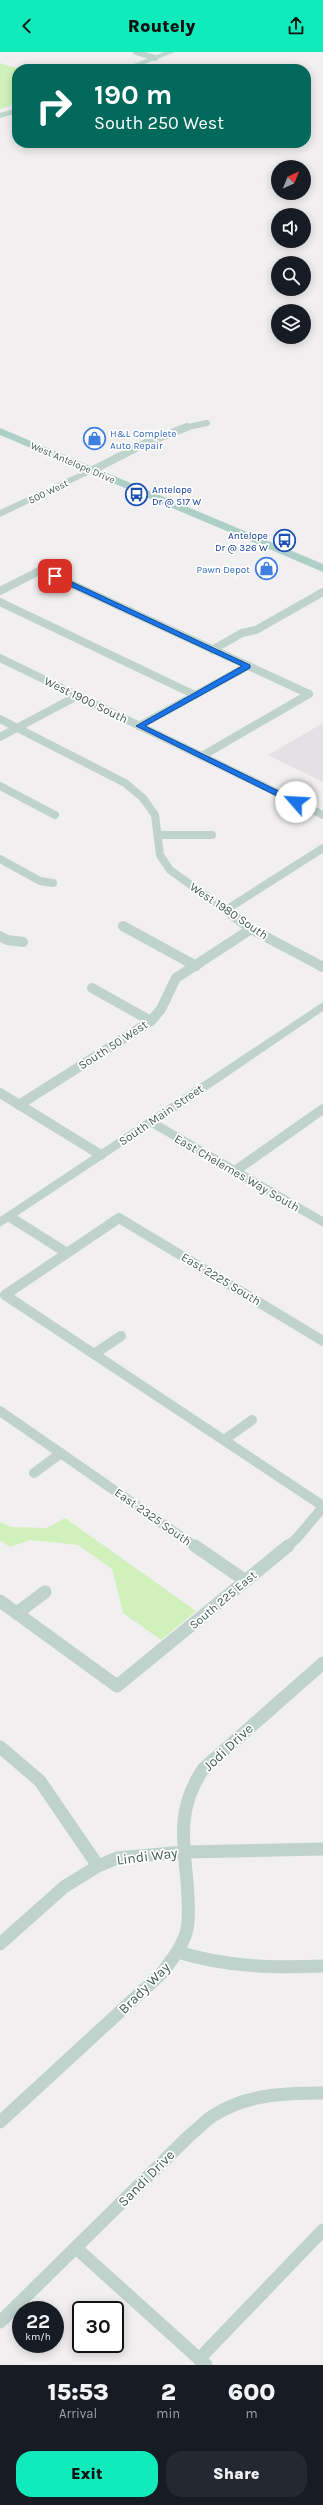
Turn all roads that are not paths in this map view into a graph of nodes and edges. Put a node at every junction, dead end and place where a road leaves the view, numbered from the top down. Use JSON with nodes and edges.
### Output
{"nodes":[{"id":1,"x":136,"y":52,"type":"edge"},
{"id":2,"x":171,"y":52,"type":"edge"},
{"id":3,"x":155,"y":58,"type":"junction"},
{"id":4,"x":139,"y":64,"type":"edge"},
{"id":5,"x":12,"y":112,"type":"edge"},
{"id":6,"x":0,"y":116,"type":"edge"},
{"id":7,"x":207,"y":423,"type":"dead end"},
{"id":8,"x":0,"y":431,"type":"edge"},
{"id":9,"x":93,"y":470,"type":"junction"},
{"id":10,"x":0,"y":514,"type":"edge"},
{"id":11,"x":323,"y":568,"type":"edge"},
{"id":12,"x":0,"y":591,"type":"edge"},
{"id":13,"x":323,"y":592,"type":"edge"},
{"id":14,"x":0,"y":602,"type":"edge"},
{"id":15,"x":212,"y":650,"type":"junction"},
{"id":16,"x":0,"y":658,"type":"edge"},
{"id":17,"x":248,"y":666,"type":"junction"},
{"id":18,"x":195,"y":695,"type":"junction"},
{"id":19,"x":77,"y":696,"type":"junction"},
{"id":20,"x":0,"y":719,"type":"edge"},
{"id":21,"x":139,"y":726,"type":"junction"},
{"id":22,"x":17,"y":728,"type":"junction"},
{"id":23,"x":0,"y":738,"type":"edge"},
{"id":24,"x":202,"y":756,"type":"junction"},
{"id":25,"x":0,"y":786,"type":"edge"},
{"id":26,"x":55,"y":815,"type":"dead end"},
{"id":27,"x":323,"y":815,"type":"edge"},
{"id":28,"x":158,"y":835,"type":"junction"},
{"id":29,"x":212,"y":835,"type":"dead end"},
{"id":30,"x":323,"y":848,"type":"edge"},
{"id":31,"x":0,"y":859,"type":"edge"},
{"id":32,"x":53,"y":883,"type":"dead end"},
{"id":33,"x":226,"y":910,"type":"junction"},
{"id":34,"x":123,"y":926,"type":"dead end"},
{"id":35,"x":251,"y":929,"type":"junction"},
{"id":36,"x":0,"y":936,"type":"edge"},
{"id":37,"x":23,"y":942,"type":"dead end"},
{"id":38,"x":196,"y":966,"type":"junction"},
{"id":39,"x":323,"y":967,"type":"edge"},
{"id":40,"x":92,"y":988,"type":"dead end"},
{"id":41,"x":323,"y":1006,"type":"edge"},
{"id":42,"x":150,"y":1021,"type":"junction"},
{"id":43,"x":0,"y":1093,"type":"edge"},
{"id":44,"x":19,"y":1104,"type":"junction"},
{"id":45,"x":320,"y":1114,"type":"edge"},
{"id":46,"x":151,"y":1122,"type":"junction"},
{"id":47,"x":101,"y":1155,"type":"junction"},
{"id":48,"x":234,"y":1171,"type":"junction"},
{"id":49,"x":5,"y":1220,"type":"edge"},
{"id":50,"x":323,"y":1223,"type":"edge"},
{"id":51,"x":67,"y":1253,"type":"junction"},
{"id":52,"x":121,"y":1336,"type":"dead end"},
{"id":53,"x":323,"y":1341,"type":"edge"},
{"id":54,"x":94,"y":1354,"type":"junction"},
{"id":55,"x":0,"y":1411,"type":"edge"},
{"id":56,"x":252,"y":1420,"type":"dead end"},
{"id":57,"x":224,"y":1440,"type":"junction"},
{"id":58,"x":60,"y":1452,"type":"junction"},
{"id":59,"x":34,"y":1473,"type":"dead end"},
{"id":60,"x":323,"y":1507,"type":"edge"},
{"id":61,"x":246,"y":1581,"type":"junction"},
{"id":62,"x":45,"y":1592,"type":"dead end"},
{"id":63,"x":0,"y":1601,"type":"edge"},
{"id":64,"x":17,"y":1614,"type":"junction"},
{"id":65,"x":323,"y":1663,"type":"edge"},
{"id":66,"x":0,"y":1747,"type":"edge"},
{"id":67,"x":323,"y":1849,"type":"edge"},
{"id":68,"x":184,"y":1852,"type":"junction"},
{"id":69,"x":98,"y":1866,"type":"junction"},
{"id":70,"x":0,"y":1944,"type":"edge"},
{"id":71,"x":178,"y":1952,"type":"junction"},
{"id":72,"x":323,"y":1966,"type":"edge"},
{"id":73,"x":323,"y":2093,"type":"edge"},
{"id":74,"x":0,"y":2122,"type":"edge"},
{"id":75,"x":323,"y":2230,"type":"edge"},
{"id":76,"x":76,"y":2248,"type":"junction"},
{"id":77,"x":0,"y":2322,"type":"edge"},
{"id":78,"x":202,"y":2362,"type":"edge"}],
"edges":[{"from":1,"to":3,"type":"street"},
{"from":2,"to":3,"type":"main road"},
{"from":3,"to":4,"type":"main road"},
{"from":5,"to":6,"type":"main road"},
{"from":7,"to":9,"type":"street","name":"500 West"},
{"from":8,"to":9,"type":"main road","name":"West Antelope Drive"},
{"from":9,"to":10,"type":"street","name":"500 West"},
{"from":9,"to":11,"type":"main road","name":"West Antelope Drive"},
{"from":12,"to":15,"type":"street"},
{"from":13,"to":15,"type":"street"},
{"from":14,"to":18,"type":"street"},
{"from":15,"to":17,"type":"street"},
{"from":16,"to":19,"type":"street","name":"West 1900 South"},
{"from":17,"to":18,"type":"street"},
{"from":17,"to":24,"type":"street"},
{"from":18,"to":21,"type":"street"},
{"from":19,"to":21,"type":"street","name":"West 1900 South"},
{"from":19,"to":22,"type":"street"},
{"from":20,"to":22,"type":"street","name":"West 1980 South"},
{"from":21,"to":24,"type":"street","name":"West 1900 South"},
{"from":22,"to":23,"type":"street"},
{"from":22,"to":28,"type":"street","name":"West 1980 South"},
{"from":24,"to":27,"type":"street","name":"West 1900 South"},
{"from":25,"to":26,"type":"street"},
{"from":28,"to":29,"type":"street"},
{"from":28,"to":33,"type":"street","name":"West 1980 South"},
{"from":30,"to":33,"type":"street"},
{"from":31,"to":32,"type":"street"},
{"from":33,"to":35,"type":"street","name":"West 1980 South"},
{"from":34,"to":38,"type":"street"},
{"from":35,"to":38,"type":"street","name":"South 50 West"},
{"from":35,"to":39,"type":"street","name":"West 1980 South"},
{"from":36,"to":37,"type":"street"},
{"from":38,"to":42,"type":"street","name":"South 50 West"},
{"from":40,"to":42,"type":"street"},
{"from":41,"to":46,"type":"street","name":"South Main Street"},
{"from":42,"to":44,"type":"street","name":"South 50 West"},
{"from":43,"to":44,"type":"street"},
{"from":44,"to":47,"type":"street"},
{"from":45,"to":48,"type":"street"},
{"from":46,"to":47,"type":"street","name":"South Main Street"},
{"from":46,"to":48,"type":"street","name":"East Chelemes Way South"},
{"from":47,"to":49,"type":"street","name":"South Main Street"},
{"from":48,"to":50,"type":"street","name":"East Chelemes Way South"},
{"from":49,"to":51,"type":"street"},
{"from":51,"to":53,"type":"street","name":"East 2225 South"},
{"from":51,"to":54,"type":"street"},
{"from":52,"to":54,"type":"street"},
{"from":54,"to":57,"type":"street"},
{"from":55,"to":58,"type":"street","name":"East 2325 South"},
{"from":56,"to":57,"type":"street"},
{"from":57,"to":60,"type":"street"},
{"from":58,"to":59,"type":"street"},
{"from":58,"to":61,"type":"street","name":"East 2325 South"},
{"from":60,"to":61,"type":"street","name":"South 225 East"},
{"from":61,"to":64,"type":"street","name":"South 225 East"},
{"from":62,"to":64,"type":"street"},
{"from":63,"to":64,"type":"street"},
{"from":65,"to":68,"type":"street","name":"Jodi Drive"},
{"from":66,"to":69,"type":"street"},
{"from":67,"to":68,"type":"street","name":"Lindi Way"},
{"from":68,"to":69,"type":"street","name":"Lindi Way"},
{"from":68,"to":71,"type":"street","name":"Jodi Drive"},
{"from":69,"to":70,"type":"street","name":"Lindi Way"},
{"from":71,"to":72,"type":"street","name":"Brady Way"},
{"from":71,"to":74,"type":"street","name":"Brady Way"},
{"from":73,"to":76,"type":"street","name":"Sandi Drive"},
{"from":75,"to":78,"type":"street"},
{"from":76,"to":77,"type":"street","name":"Sandi Drive"},
{"from":76,"to":78,"type":"street"}]}
